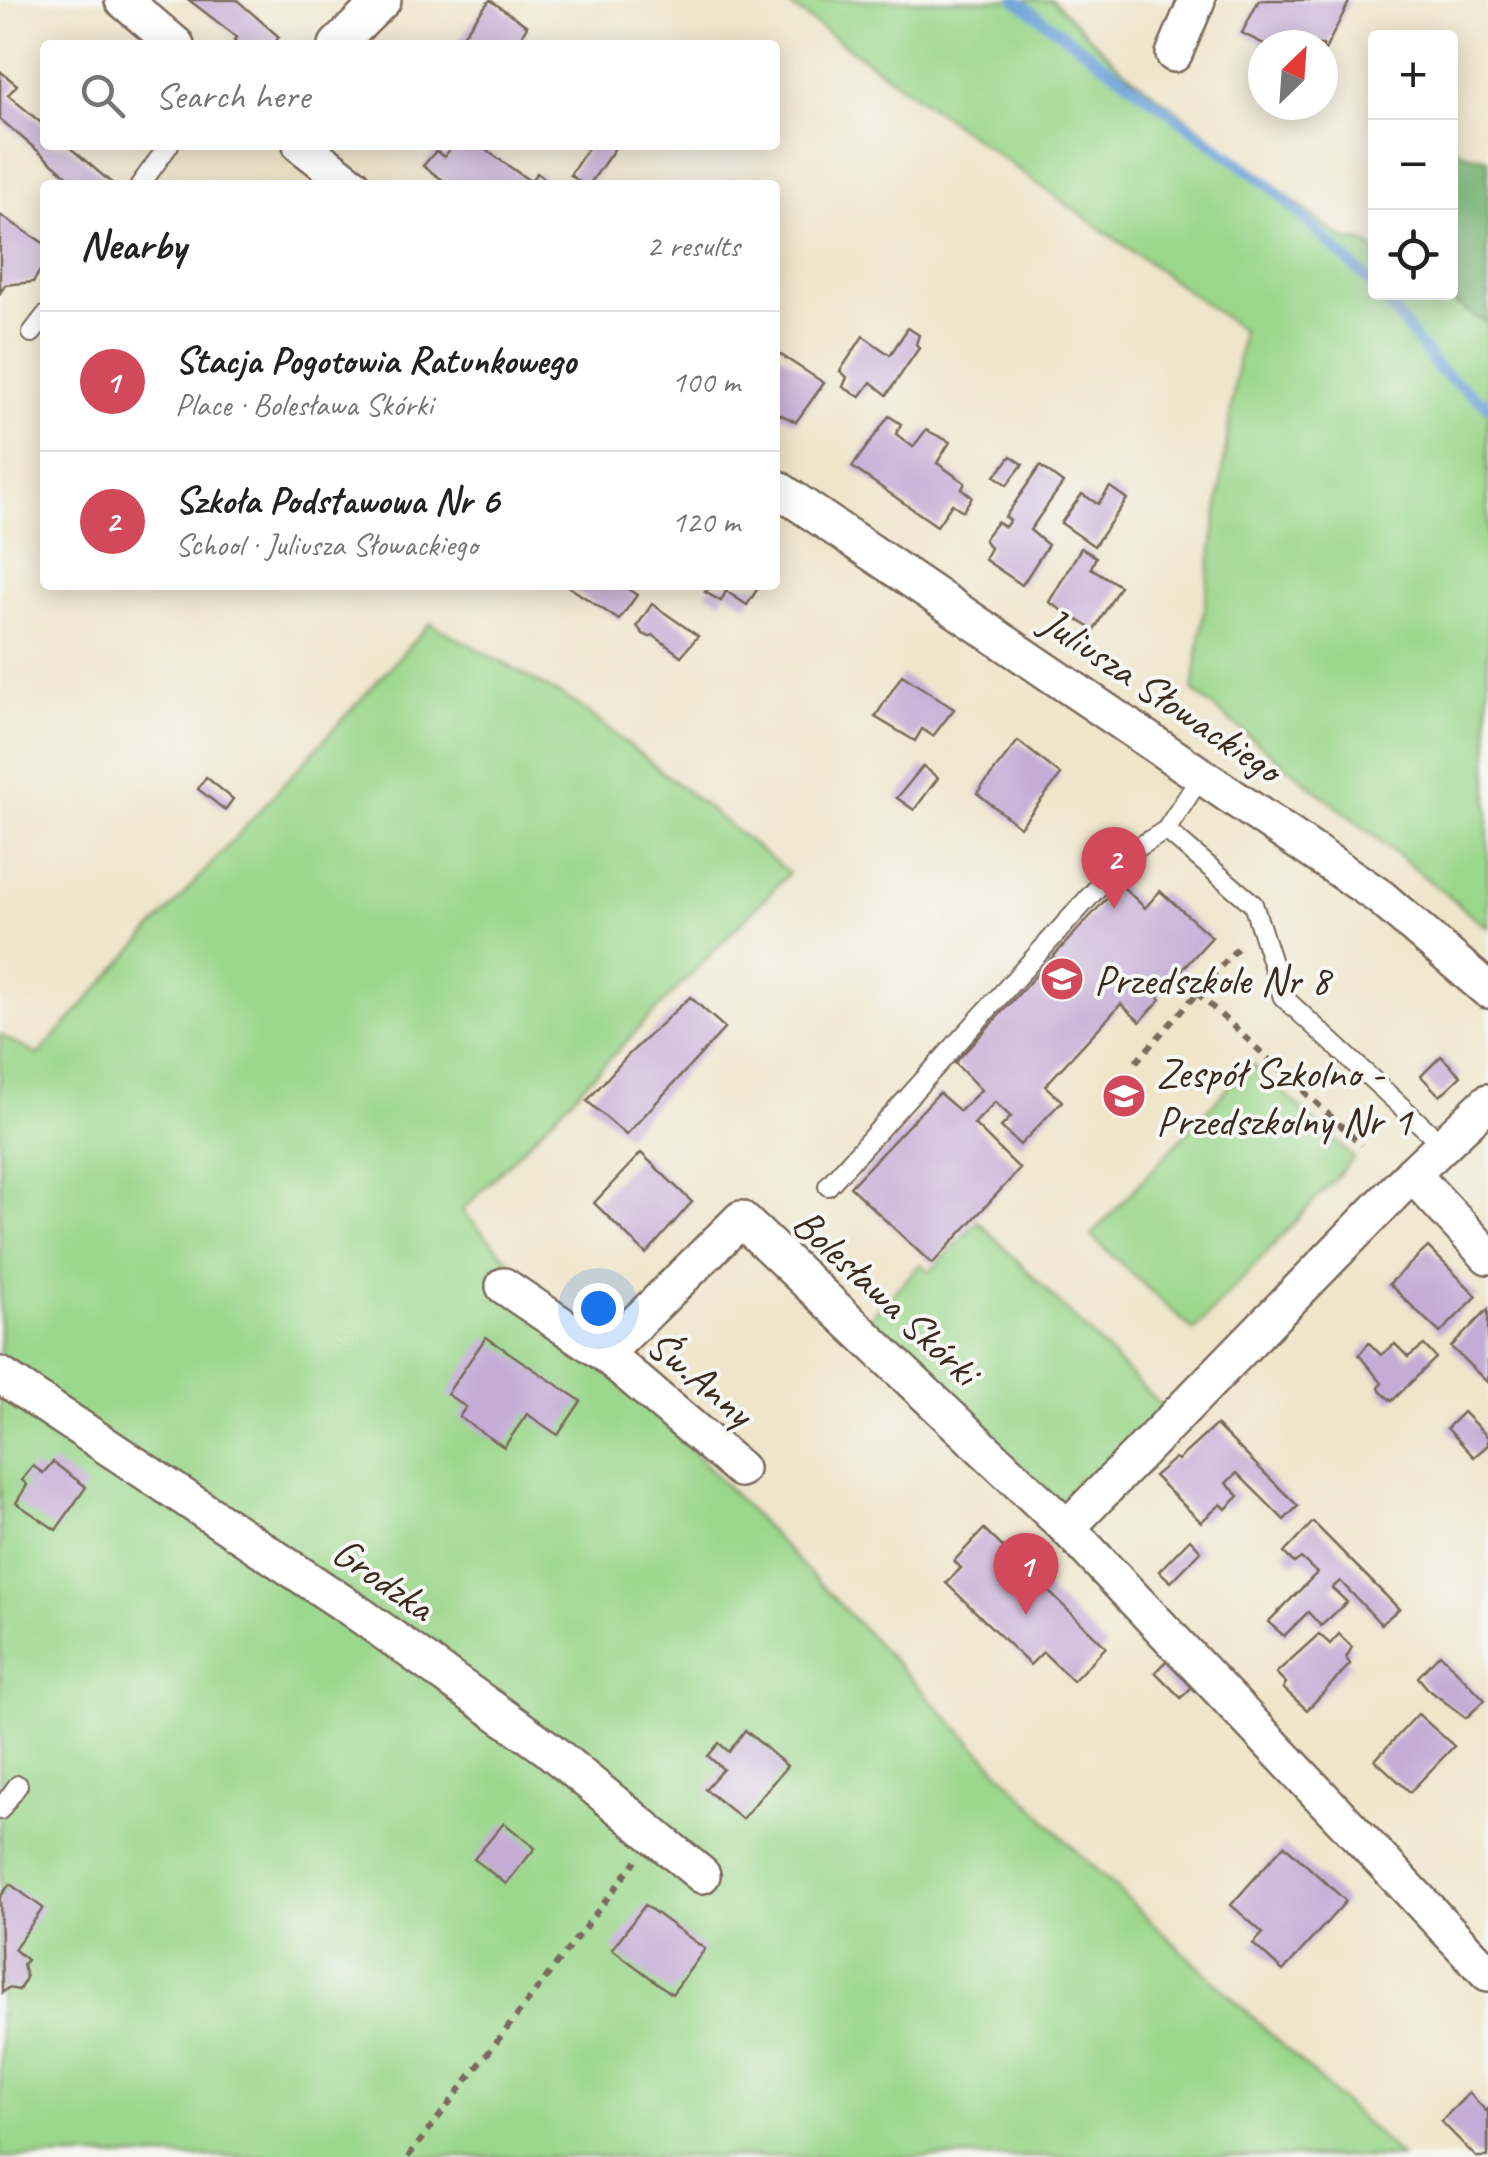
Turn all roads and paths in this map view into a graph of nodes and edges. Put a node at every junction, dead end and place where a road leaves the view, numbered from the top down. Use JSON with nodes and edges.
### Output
{"nodes":[{"id":1,"x":123,"y":0,"type":"edge"},
{"id":2,"x":382,"y":0,"type":"edge"},
{"id":3,"x":1197,"y":0,"type":"edge"},
{"id":4,"x":170,"y":40,"type":"edge"},
{"id":5,"x":341,"y":40,"type":"edge"},
{"id":6,"x":1174,"y":54,"type":"dead end"},
{"id":7,"x":165,"y":150,"type":"edge"},
{"id":8,"x":308,"y":150,"type":"edge"},
{"id":9,"x":144,"y":180,"type":"edge"},
{"id":10,"x":346,"y":180,"type":"edge"},
{"id":11,"x":40,"y":323,"type":"edge"},
{"id":12,"x":32,"y":334,"type":"dead end"},
{"id":13,"x":780,"y":490,"type":"edge"},
{"id":14,"x":1202,"y":775,"type":"junction"},
{"id":15,"x":1166,"y":830,"type":"junction"},
{"id":16,"x":1258,"y":926,"type":"junction"},
{"id":17,"x":1488,"y":990,"type":"edge"},
{"id":18,"x":1197,"y":993,"type":"junction"},
{"id":19,"x":1136,"y":1062,"type":"dead end"},
{"id":20,"x":1488,"y":1102,"type":"edge"},
{"id":21,"x":1362,"y":1145,"type":"dead end"},
{"id":22,"x":1443,"y":1145,"type":"junction"},
{"id":23,"x":1412,"y":1174,"type":"junction"},
{"id":24,"x":828,"y":1186,"type":"dead end"},
{"id":25,"x":1488,"y":1256,"type":"edge"},
{"id":26,"x":504,"y":1286,"type":"dead end"},
{"id":27,"x":605,"y":1354,"type":"junction"},
{"id":28,"x":0,"y":1374,"type":"edge"},
{"id":29,"x":740,"y":1469,"type":"dead end"},
{"id":30,"x":1067,"y":1528,"type":"junction"},
{"id":31,"x":18,"y":1785,"type":"dead end"},
{"id":32,"x":0,"y":1810,"type":"edge"},
{"id":33,"x":655,"y":1836,"type":"junction"},
{"id":34,"x":702,"y":1874,"type":"dead end"},
{"id":35,"x":1488,"y":1972,"type":"edge"},
{"id":36,"x":408,"y":2157,"type":"edge"}],
"edges":[{"from":1,"to":4,"type":"street"},
{"from":2,"to":5,"type":"street"},
{"from":3,"to":6,"type":"street"},
{"from":7,"to":9,"type":"lane"},
{"from":8,"to":10,"type":"street"},
{"from":11,"to":12,"type":"lane"},
{"from":13,"to":14,"type":"street","name":"Juliusza Słowackiego"},
{"from":14,"to":15,"type":"lane"},
{"from":14,"to":17,"type":"street","name":"Juliusza Słowackiego"},
{"from":15,"to":16,"type":"lane"},
{"from":15,"to":24,"type":"lane"},
{"from":16,"to":18,"type":"path"},
{"from":16,"to":22,"type":"lane"},
{"from":18,"to":19,"type":"path"},
{"from":18,"to":21,"type":"path"},
{"from":20,"to":22,"type":"street"},
{"from":22,"to":23,"type":"street"},
{"from":23,"to":25,"type":"street"},
{"from":23,"to":30,"type":"street"},
{"from":26,"to":27,"type":"street","name":"Św.Anny"},
{"from":27,"to":29,"type":"street","name":"Św.Anny"},
{"from":27,"to":30,"type":"street","name":"Bolesława Skórki"},
{"from":28,"to":33,"type":"street","name":"Grodzka"},
{"from":30,"to":35,"type":"street","name":"Bolesława Skórki"},
{"from":31,"to":32,"type":"lane"},
{"from":33,"to":34,"type":"street","name":"Grodzka"},
{"from":33,"to":36,"type":"path"}]}
